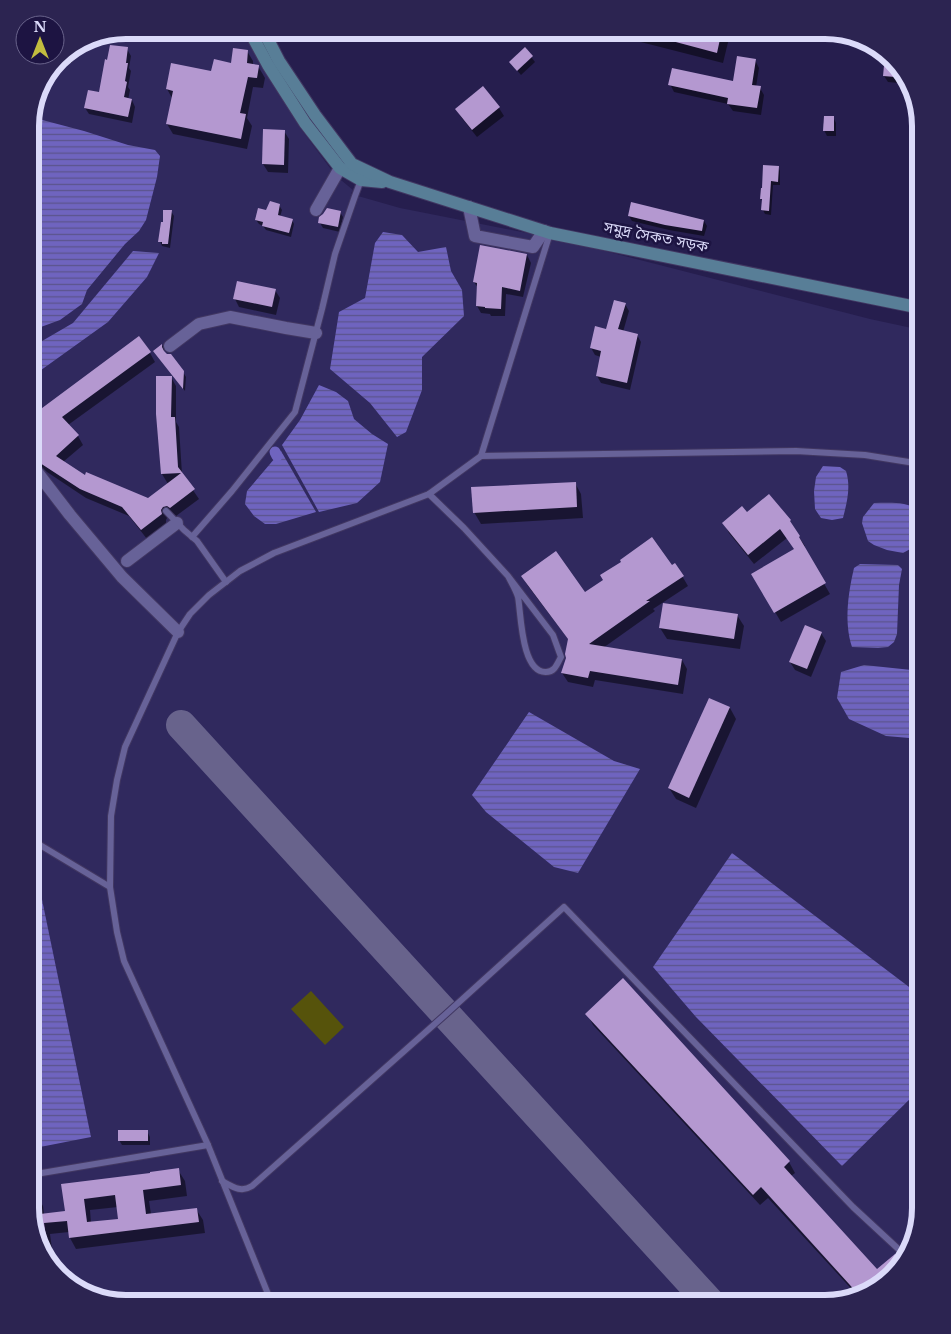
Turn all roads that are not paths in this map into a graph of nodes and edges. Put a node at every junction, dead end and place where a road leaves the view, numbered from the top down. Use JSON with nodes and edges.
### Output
{"nodes":[{"id":1,"x":255,"y":39,"type":"edge"},
{"id":2,"x":268,"y":39,"type":"edge"},
{"id":3,"x":340,"y":168,"type":"junction"},
{"id":4,"x":361,"y":180,"type":"junction"},
{"id":5,"x":390,"y":182,"type":"junction"},
{"id":6,"x":469,"y":207,"type":"junction"},
{"id":7,"x":316,"y":210,"type":"dead end"},
{"id":8,"x":547,"y":232,"type":"junction"},
{"id":9,"x":912,"y":306,"type":"edge"},
{"id":10,"x":316,"y":333,"type":"junction"},
{"id":11,"x":170,"y":346,"type":"dead end"},
{"id":12,"x":480,"y":456,"type":"junction"},
{"id":13,"x":912,"y":463,"type":"edge"},
{"id":14,"x":39,"y":475,"type":"edge"},
{"id":15,"x":429,"y":494,"type":"junction"},
{"id":16,"x":166,"y":511,"type":"dead end"},
{"id":17,"x":177,"y":523,"type":"junction"},
{"id":18,"x":192,"y":537,"type":"junction"},
{"id":19,"x":128,"y":561,"type":"dead end"},
{"id":20,"x":508,"y":576,"type":"junction"},
{"id":21,"x":226,"y":582,"type":"junction"},
{"id":22,"x":178,"y":632,"type":"junction"},
{"id":23,"x":39,"y":844,"type":"edge"},
{"id":24,"x":110,"y":887,"type":"junction"},
{"id":25,"x":208,"y":1145,"type":"junction"},
{"id":26,"x":39,"y":1173,"type":"edge"},
{"id":27,"x":222,"y":1181,"type":"junction"},
{"id":28,"x":901,"y":1252,"type":"edge"},
{"id":29,"x":268,"y":1295,"type":"edge"}],
"edges":[{"from":1,"to":3,"type":"main road","name":"সমুদ্র সৈকত সড়ক"},
{"from":2,"to":5,"type":"main road","name":"সমুদ্র সৈকত সড়ক"},
{"from":3,"to":4,"type":"main road","name":"সমুদ্র সৈকত সড়ক"},
{"from":3,"to":7,"type":"street"},
{"from":4,"to":5,"type":"main road","name":"সমুদ্র সৈকত সড়ক"},
{"from":4,"to":10,"type":"lane"},
{"from":5,"to":6,"type":"main road","name":"সমুদ্র সৈকত সড়ক"},
{"from":6,"to":8,"type":"main road","name":"সমুদ্র সৈকত সড়ক"},
{"from":6,"to":8,"type":"street"},
{"from":8,"to":9,"type":"main road","name":"সমুদ্র সৈকত সড়ক"},
{"from":8,"to":12,"type":"lane"},
{"from":10,"to":11,"type":"street"},
{"from":10,"to":18,"type":"lane"},
{"from":12,"to":13,"type":"lane"},
{"from":12,"to":15,"type":"lane"},
{"from":14,"to":22,"type":"street"},
{"from":15,"to":20,"type":"lane"},
{"from":15,"to":21,"type":"lane"},
{"from":16,"to":17,"type":"lane"},
{"from":17,"to":18,"type":"lane"},
{"from":17,"to":19,"type":"street"},
{"from":18,"to":21,"type":"lane"},
{"from":20,"to":20,"type":"lane"},
{"from":21,"to":22,"type":"lane"},
{"from":22,"to":24,"type":"lane"},
{"from":23,"to":24,"type":"lane"},
{"from":24,"to":25,"type":"lane"},
{"from":25,"to":26,"type":"lane"},
{"from":25,"to":27,"type":"lane"},
{"from":27,"to":28,"type":"lane"},
{"from":27,"to":29,"type":"lane"}]}
